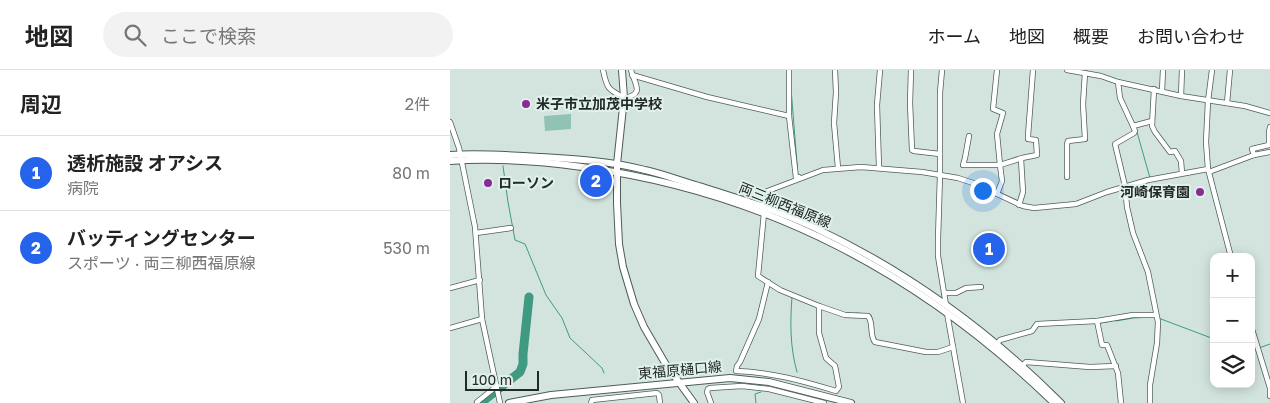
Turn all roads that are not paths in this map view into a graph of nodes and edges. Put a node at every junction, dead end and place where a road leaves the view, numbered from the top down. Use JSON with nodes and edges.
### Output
{"nodes":[{"id":1,"x":603,"y":70,"type":"edge"},
{"id":2,"x":622,"y":70,"type":"edge"},
{"id":3,"x":789,"y":70,"type":"edge"},
{"id":4,"x":835,"y":70,"type":"edge"},
{"id":5,"x":880,"y":70,"type":"edge"},
{"id":6,"x":911,"y":70,"type":"edge"},
{"id":7,"x":942,"y":70,"type":"edge"},
{"id":8,"x":997,"y":70,"type":"edge"},
{"id":9,"x":1033,"y":70,"type":"edge"},
{"id":10,"x":1067,"y":70,"type":"edge"},
{"id":11,"x":1163,"y":70,"type":"edge"},
{"id":12,"x":1182,"y":70,"type":"edge"},
{"id":13,"x":1212,"y":70,"type":"edge"},
{"id":14,"x":1230,"y":70,"type":"edge"},
{"id":15,"x":632,"y":72,"type":"edge"},
{"id":16,"x":1085,"y":73,"type":"junction"},
{"id":17,"x":1118,"y":82,"type":"junction"},
{"id":18,"x":1154,"y":89,"type":"junction"},
{"id":19,"x":1162,"y":91,"type":"junction"},
{"id":20,"x":1181,"y":96,"type":"junction"},
{"id":21,"x":624,"y":98,"type":"junction"},
{"id":22,"x":1208,"y":101,"type":"junction"},
{"id":23,"x":1227,"y":103,"type":"junction"},
{"id":24,"x":1270,"y":113,"type":"edge"},
{"id":25,"x":789,"y":116,"type":"junction"},
{"id":26,"x":1152,"y":121,"type":"junction"},
{"id":27,"x":450,"y":122,"type":"edge"},
{"id":28,"x":1133,"y":126,"type":"junction"},
{"id":29,"x":1270,"y":127,"type":"edge"},
{"id":30,"x":969,"y":136,"type":"dead end"},
{"id":31,"x":1270,"y":152,"type":"edge"},
{"id":32,"x":1253,"y":153,"type":"junction"},
{"id":33,"x":940,"y":154,"type":"junction"},
{"id":34,"x":450,"y":155,"type":"edge"},
{"id":35,"x":461,"y":157,"type":"junction"},
{"id":36,"x":1020,"y":159,"type":"junction"},
{"id":37,"x":450,"y":161,"type":"edge"},
{"id":38,"x":617,"y":164,"type":"junction"},
{"id":39,"x":1000,"y":165,"type":"junction"},
{"id":40,"x":838,"y":168,"type":"junction"},
{"id":41,"x":879,"y":168,"type":"junction"},
{"id":42,"x":1208,"y":170,"type":"junction"},
{"id":43,"x":617,"y":172,"type":"junction"},
{"id":44,"x":1182,"y":173,"type":"junction"},
{"id":45,"x":940,"y":174,"type":"junction"},
{"id":46,"x":1067,"y":177,"type":"dead end"},
{"id":47,"x":799,"y":179,"type":"junction"},
{"id":48,"x":1125,"y":186,"type":"junction"},
{"id":49,"x":997,"y":194,"type":"junction"},
{"id":50,"x":1019,"y":205,"type":"junction"},
{"id":51,"x":763,"y":210,"type":"junction"},
{"id":52,"x":511,"y":228,"type":"dead end"},
{"id":53,"x":476,"y":233,"type":"junction"},
{"id":54,"x":1230,"y":253,"type":"edge"},
{"id":55,"x":480,"y":280,"type":"junction"},
{"id":56,"x":768,"y":282,"type":"junction"},
{"id":57,"x":981,"y":287,"type":"dead end"},
{"id":58,"x":450,"y":288,"type":"edge"},
{"id":59,"x":944,"y":293,"type":"junction"},
{"id":60,"x":819,"y":306,"type":"junction"},
{"id":61,"x":946,"y":309,"type":"junction"},
{"id":62,"x":1156,"y":315,"type":"junction"},
{"id":63,"x":482,"y":319,"type":"junction"},
{"id":64,"x":1097,"y":321,"type":"junction"},
{"id":65,"x":450,"y":328,"type":"edge"},
{"id":66,"x":1255,"y":339,"type":"edge"},
{"id":67,"x":997,"y":344,"type":"junction"},
{"id":68,"x":953,"y":347,"type":"junction"},
{"id":69,"x":1022,"y":366,"type":"junction"},
{"id":70,"x":1116,"y":366,"type":"junction"},
{"id":71,"x":785,"y":377,"type":"junction"},
{"id":72,"x":679,"y":383,"type":"junction"},
{"id":73,"x":782,"y":388,"type":"junction"},
{"id":74,"x":497,"y":389,"type":"junction"},
{"id":75,"x":607,"y":390,"type":"junction"},
{"id":76,"x":1270,"y":396,"type":"edge"},
{"id":77,"x":608,"y":398,"type":"junction"},
{"id":78,"x":477,"y":402,"type":"dead end"},
{"id":79,"x":500,"y":403,"type":"edge"},
{"id":80,"x":509,"y":403,"type":"edge"},
{"id":81,"x":591,"y":403,"type":"edge"},
{"id":82,"x":660,"y":403,"type":"edge"},
{"id":83,"x":694,"y":403,"type":"edge"},
{"id":84,"x":711,"y":403,"type":"edge"},
{"id":85,"x":824,"y":403,"type":"edge"},
{"id":86,"x":851,"y":403,"type":"edge"},
{"id":87,"x":963,"y":403,"type":"edge"},
{"id":88,"x":1054,"y":403,"type":"edge"},
{"id":89,"x":1061,"y":403,"type":"edge"},
{"id":90,"x":1121,"y":403,"type":"edge"},
{"id":91,"x":1150,"y":403,"type":"edge"}],
"edges":[{"from":1,"to":21,"type":"street"},
{"from":2,"to":21,"type":"main road"},
{"from":3,"to":25,"type":"street"},
{"from":4,"to":40,"type":"street"},
{"from":5,"to":41,"type":"street"},
{"from":6,"to":33,"type":"street"},
{"from":7,"to":33,"type":"street"},
{"from":8,"to":39,"type":"street"},
{"from":9,"to":36,"type":"street"},
{"from":10,"to":16,"type":"street"},
{"from":11,"to":19,"type":"street"},
{"from":12,"to":20,"type":"street"},
{"from":13,"to":22,"type":"street"},
{"from":14,"to":23,"type":"street"},
{"from":15,"to":21,"type":"street"},
{"from":15,"to":25,"type":"street"},
{"from":16,"to":17,"type":"street"},
{"from":16,"to":46,"type":"street"},
{"from":17,"to":18,"type":"street"},
{"from":17,"to":28,"type":"street"},
{"from":18,"to":19,"type":"street"},
{"from":18,"to":26,"type":"street"},
{"from":19,"to":20,"type":"street"},
{"from":20,"to":22,"type":"street"},
{"from":21,"to":38,"type":"main road"},
{"from":22,"to":23,"type":"street"},
{"from":22,"to":42,"type":"street"},
{"from":23,"to":24,"type":"street"},
{"from":25,"to":47,"type":"street"},
{"from":26,"to":28,"type":"street"},
{"from":26,"to":44,"type":"street"},
{"from":27,"to":35,"type":"street"},
{"from":28,"to":48,"type":"street"},
{"from":29,"to":32,"type":"street"},
{"from":30,"to":39,"type":"street"},
{"from":31,"to":32,"type":"street"},
{"from":32,"to":42,"type":"street"},
{"from":33,"to":45,"type":"street"},
{"from":34,"to":35,"type":"main road","name":"両三柳西福原線"},
{"from":35,"to":37,"type":"main road","name":"両三柳西福原線"},
{"from":35,"to":38,"type":"main road","name":"両三柳西福原線"},
{"from":35,"to":43,"type":"main road","name":"両三柳西福原線"},
{"from":35,"to":53,"type":"street"},
{"from":36,"to":39,"type":"street"},
{"from":36,"to":50,"type":"street"},
{"from":38,"to":43,"type":"main road"},
{"from":38,"to":51,"type":"main road","name":"両三柳西福原線"},
{"from":39,"to":49,"type":"street"},
{"from":40,"to":41,"type":"street"},
{"from":40,"to":47,"type":"street"},
{"from":41,"to":45,"type":"street"},
{"from":42,"to":44,"type":"street"},
{"from":42,"to":54,"type":"street"},
{"from":43,"to":51,"type":"main road","name":"両三柳西福原線"},
{"from":43,"to":72,"type":"main road"},
{"from":44,"to":48,"type":"street"},
{"from":45,"to":49,"type":"street"},
{"from":45,"to":59,"type":"street"},
{"from":47,"to":51,"type":"street"},
{"from":48,"to":50,"type":"street"},
{"from":48,"to":62,"type":"street"},
{"from":49,"to":50,"type":"street"},
{"from":51,"to":56,"type":"street"},
{"from":51,"to":61,"type":"main road","name":"両三柳西福原線"},
{"from":52,"to":53,"type":"street"},
{"from":53,"to":55,"type":"street"},
{"from":55,"to":58,"type":"street"},
{"from":55,"to":63,"type":"street"},
{"from":56,"to":60,"type":"street"},
{"from":56,"to":71,"type":"street"},
{"from":57,"to":59,"type":"street"},
{"from":59,"to":61,"type":"street"},
{"from":60,"to":68,"type":"street"},
{"from":60,"to":71,"type":"street"},
{"from":61,"to":67,"type":"main road","name":"両三柳西福原線"},
{"from":61,"to":68,"type":"street"},
{"from":61,"to":88,"type":"main road","name":"両三柳西福原線"},
{"from":62,"to":64,"type":"street"},
{"from":62,"to":91,"type":"street"},
{"from":63,"to":65,"type":"street"},
{"from":63,"to":74,"type":"street"},
{"from":64,"to":67,"type":"street"},
{"from":64,"to":70,"type":"street"},
{"from":66,"to":76,"type":"street"},
{"from":67,"to":69,"type":"main road","name":"両三柳西福原線"},
{"from":68,"to":87,"type":"street"},
{"from":69,"to":70,"type":"street"},
{"from":69,"to":89,"type":"main road","name":"両三柳西福原線"},
{"from":70,"to":90,"type":"street"},
{"from":71,"to":73,"type":"street"},
{"from":72,"to":73,"type":"main road","name":"東福原樋口線"},
{"from":72,"to":75,"type":"main road","name":"東福原樋口線"},
{"from":72,"to":83,"type":"main road"},
{"from":73,"to":84,"type":"street"},
{"from":73,"to":85,"type":"street"},
{"from":73,"to":86,"type":"main road","name":"東福原樋口線"},
{"from":74,"to":78,"type":"street"},
{"from":74,"to":79,"type":"street"},
{"from":75,"to":77,"type":"street"},
{"from":75,"to":80,"type":"main road","name":"東福原樋口線"},
{"from":77,"to":81,"type":"street"},
{"from":77,"to":82,"type":"street"}]}
